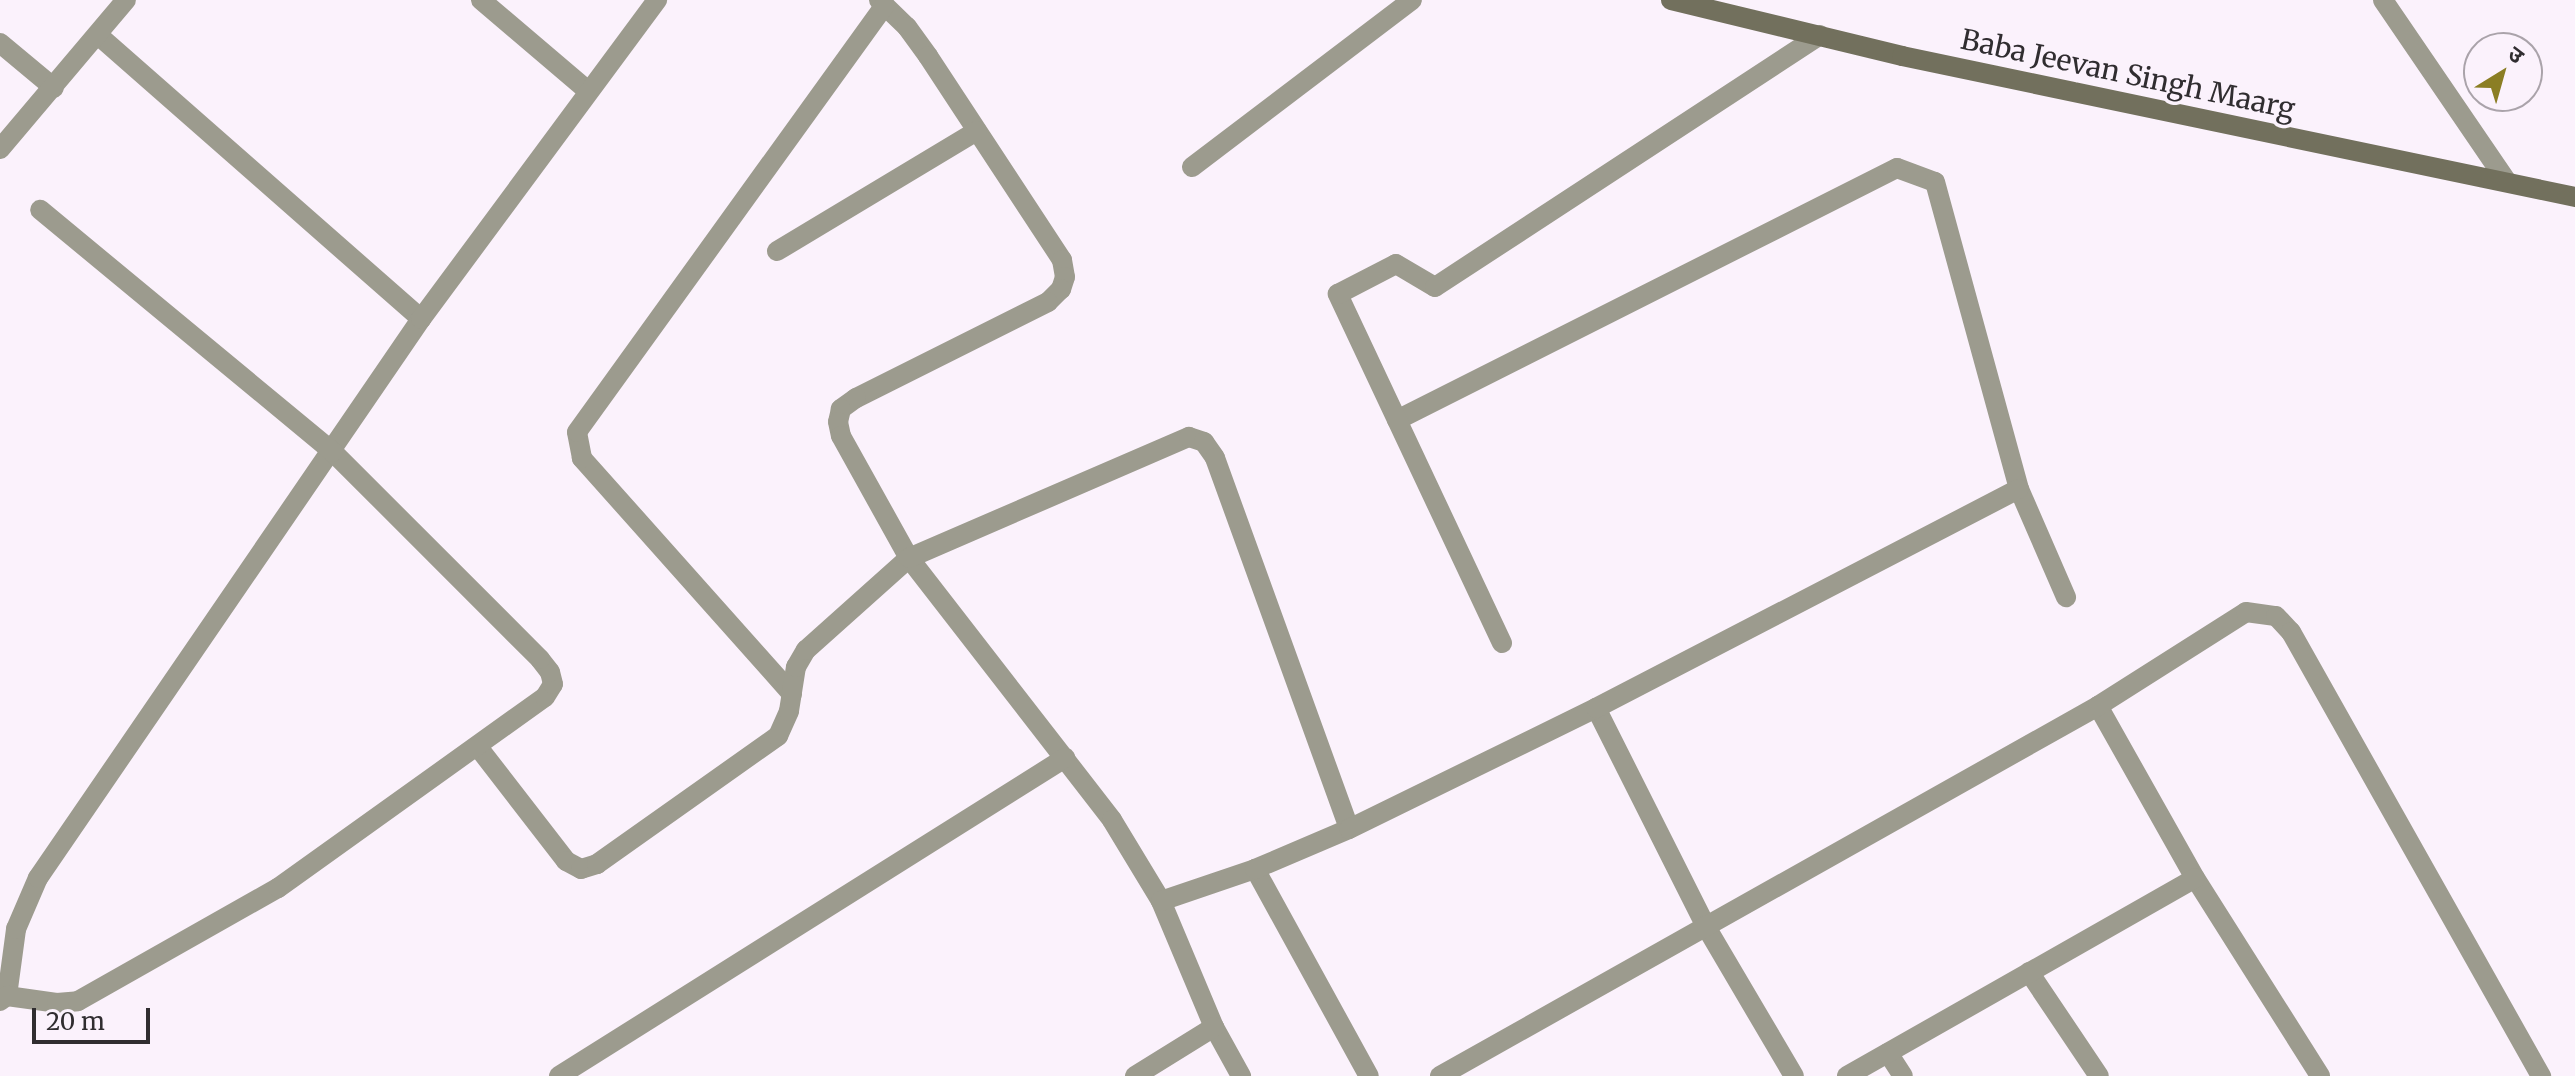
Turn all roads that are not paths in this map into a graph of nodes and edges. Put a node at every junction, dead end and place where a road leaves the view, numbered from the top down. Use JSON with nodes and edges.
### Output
{"nodes":[{"id":1,"x":126,"y":0,"type":"edge"},
{"id":2,"x":481,"y":0,"type":"edge"},
{"id":3,"x":657,"y":0,"type":"edge"},
{"id":4,"x":1412,"y":0,"type":"edge"},
{"id":5,"x":1671,"y":0,"type":"edge"},
{"id":6,"x":2383,"y":0,"type":"edge"},
{"id":7,"x":882,"y":3,"type":"edge"},
{"id":8,"x":98,"y":35,"type":"junction"},
{"id":9,"x":1820,"y":35,"type":"junction"},
{"id":10,"x":0,"y":43,"type":"edge"},
{"id":11,"x":54,"y":88,"type":"junction"},
{"id":12,"x":588,"y":91,"type":"junction"},
{"id":13,"x":977,"y":131,"type":"junction"},
{"id":14,"x":0,"y":149,"type":"edge"},
{"id":15,"x":1192,"y":167,"type":"dead end"},
{"id":16,"x":2507,"y":182,"type":"junction"},
{"id":17,"x":2575,"y":197,"type":"edge"},
{"id":18,"x":40,"y":210,"type":"dead end"},
{"id":19,"x":777,"y":251,"type":"dead end"},
{"id":20,"x":421,"y":319,"type":"junction"},
{"id":21,"x":1397,"y":420,"type":"junction"},
{"id":22,"x":333,"y":452,"type":"junction"},
{"id":23,"x":2019,"y":489,"type":"junction"},
{"id":24,"x":909,"y":558,"type":"junction"},
{"id":25,"x":2066,"y":597,"type":"dead end"},
{"id":26,"x":1502,"y":643,"type":"dead end"},
{"id":27,"x":792,"y":694,"type":"junction"},
{"id":28,"x":2098,"y":706,"type":"junction"},
{"id":29,"x":1596,"y":708,"type":"junction"},
{"id":30,"x":478,"y":747,"type":"junction"},
{"id":31,"x":1065,"y":758,"type":"junction"},
{"id":32,"x":1349,"y":829,"type":"junction"},
{"id":33,"x":1255,"y":869,"type":"junction"},
{"id":34,"x":2195,"y":878,"type":"junction"},
{"id":35,"x":1161,"y":901,"type":"junction"},
{"id":36,"x":1705,"y":925,"type":"junction"},
{"id":37,"x":2029,"y":972,"type":"junction"},
{"id":38,"x":3,"y":999,"type":"edge"},
{"id":39,"x":1214,"y":1027,"type":"junction"},
{"id":40,"x":1888,"y":1053,"type":"junction"},
{"id":41,"x":559,"y":1076,"type":"edge"},
{"id":42,"x":1135,"y":1076,"type":"edge"},
{"id":43,"x":1241,"y":1076,"type":"edge"},
{"id":44,"x":1369,"y":1076,"type":"edge"},
{"id":45,"x":1440,"y":1076,"type":"edge"},
{"id":46,"x":1794,"y":1076,"type":"edge"},
{"id":47,"x":1847,"y":1076,"type":"edge"},
{"id":48,"x":1903,"y":1076,"type":"edge"},
{"id":49,"x":2099,"y":1076,"type":"edge"},
{"id":50,"x":2320,"y":1076,"type":"edge"},
{"id":51,"x":2541,"y":1076,"type":"edge"}],
"edges":[{"from":1,"to":8,"type":"street"},
{"from":2,"to":12,"type":"street"},
{"from":3,"to":12,"type":"street"},
{"from":4,"to":15,"type":"street"},
{"from":5,"to":9,"type":"street","name":"Baba Jeevan Singh Maarg"},
{"from":6,"to":16,"type":"street"},
{"from":7,"to":13,"type":"street"},
{"from":7,"to":27,"type":"street"},
{"from":8,"to":11,"type":"street"},
{"from":8,"to":20,"type":"street"},
{"from":9,"to":16,"type":"street","name":"Baba Jeevan Singh Maarg"},
{"from":9,"to":21,"type":"street"},
{"from":10,"to":11,"type":"street"},
{"from":11,"to":14,"type":"street"},
{"from":12,"to":20,"type":"street"},
{"from":13,"to":19,"type":"street"},
{"from":13,"to":24,"type":"street"},
{"from":16,"to":17,"type":"street","name":"Baba Jeevan Singh Maarg"},
{"from":18,"to":22,"type":"street"},
{"from":20,"to":22,"type":"street"},
{"from":21,"to":23,"type":"street"},
{"from":21,"to":26,"type":"street"},
{"from":22,"to":30,"type":"street"},
{"from":22,"to":38,"type":"street"},
{"from":23,"to":25,"type":"street"},
{"from":23,"to":29,"type":"street"},
{"from":24,"to":27,"type":"street"},
{"from":24,"to":31,"type":"street"},
{"from":24,"to":32,"type":"street"},
{"from":27,"to":30,"type":"street"},
{"from":28,"to":34,"type":"street"},
{"from":28,"to":36,"type":"street"},
{"from":28,"to":51,"type":"street"},
{"from":29,"to":32,"type":"street"},
{"from":29,"to":36,"type":"street"},
{"from":30,"to":38,"type":"street"},
{"from":31,"to":35,"type":"street"},
{"from":31,"to":41,"type":"street"},
{"from":32,"to":33,"type":"street"},
{"from":33,"to":35,"type":"street"},
{"from":33,"to":44,"type":"street"},
{"from":34,"to":37,"type":"street"},
{"from":34,"to":50,"type":"street"},
{"from":35,"to":39,"type":"street"},
{"from":36,"to":45,"type":"street"},
{"from":36,"to":46,"type":"street"},
{"from":37,"to":40,"type":"street"},
{"from":37,"to":49,"type":"street"},
{"from":39,"to":42,"type":"street"},
{"from":39,"to":43,"type":"street"},
{"from":40,"to":47,"type":"street"},
{"from":40,"to":48,"type":"street"}]}
